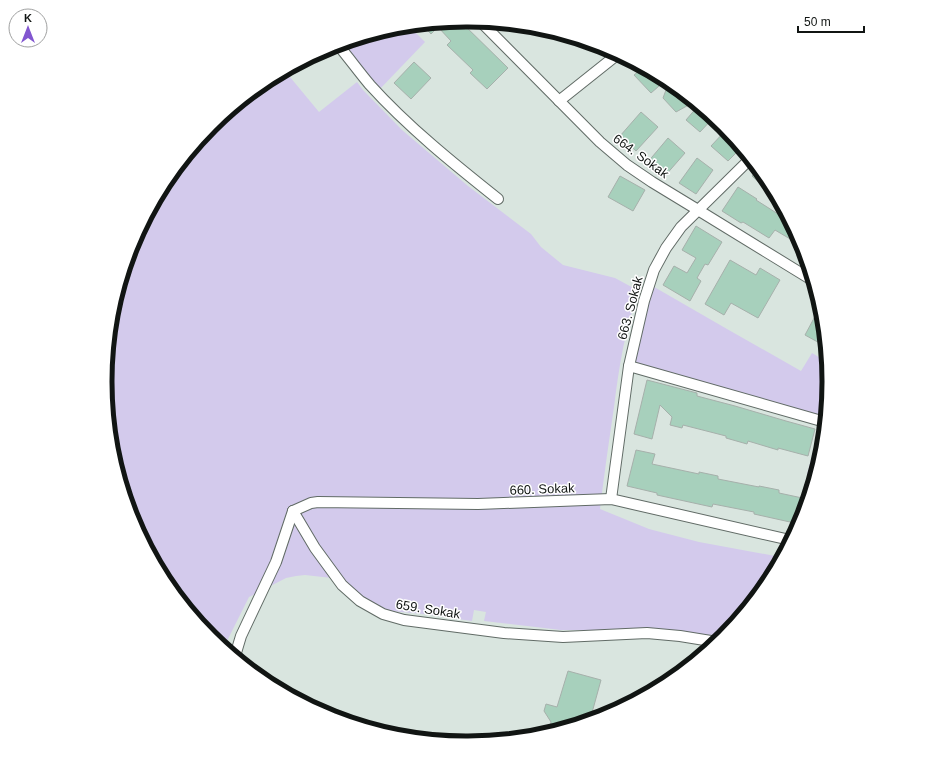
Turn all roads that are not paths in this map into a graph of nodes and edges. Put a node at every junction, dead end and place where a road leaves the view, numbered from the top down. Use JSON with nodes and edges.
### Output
{"nodes":[{"id":1,"x":487,"y":28,"type":"edge"},
{"id":2,"x":342,"y":50,"type":"edge"},
{"id":3,"x":612,"y":58,"type":"edge"},
{"id":4,"x":558,"y":101,"type":"junction"},
{"id":5,"x":746,"y":163,"type":"edge"},
{"id":6,"x":498,"y":199,"type":"dead end"},
{"id":7,"x":698,"y":210,"type":"junction"},
{"id":8,"x":805,"y":276,"type":"edge"},
{"id":9,"x":629,"y":366,"type":"junction"},
{"id":10,"x":819,"y":421,"type":"edge"},
{"id":11,"x":611,"y":499,"type":"junction"},
{"id":12,"x":293,"y":511,"type":"junction"},
{"id":13,"x":785,"y":539,"type":"edge"},
{"id":14,"x":709,"y":641,"type":"edge"},
{"id":15,"x":237,"y":651,"type":"edge"}],
"edges":[{"from":1,"to":4,"type":"street","name":"664. Sokak"},
{"from":2,"to":6,"type":"street"},
{"from":3,"to":4,"type":"street"},
{"from":4,"to":7,"type":"street","name":"664. Sokak"},
{"from":5,"to":7,"type":"street","name":"663. Sokak"},
{"from":7,"to":8,"type":"street","name":"664. Sokak"},
{"from":7,"to":9,"type":"street","name":"663. Sokak"},
{"from":9,"to":10,"type":"street"},
{"from":9,"to":11,"type":"street","name":"663. Sokak"},
{"from":11,"to":12,"type":"street","name":"660. Sokak"},
{"from":11,"to":13,"type":"street","name":"660. Sokak"},
{"from":12,"to":14,"type":"street","name":"659. Sokak"},
{"from":12,"to":15,"type":"street"}]}
